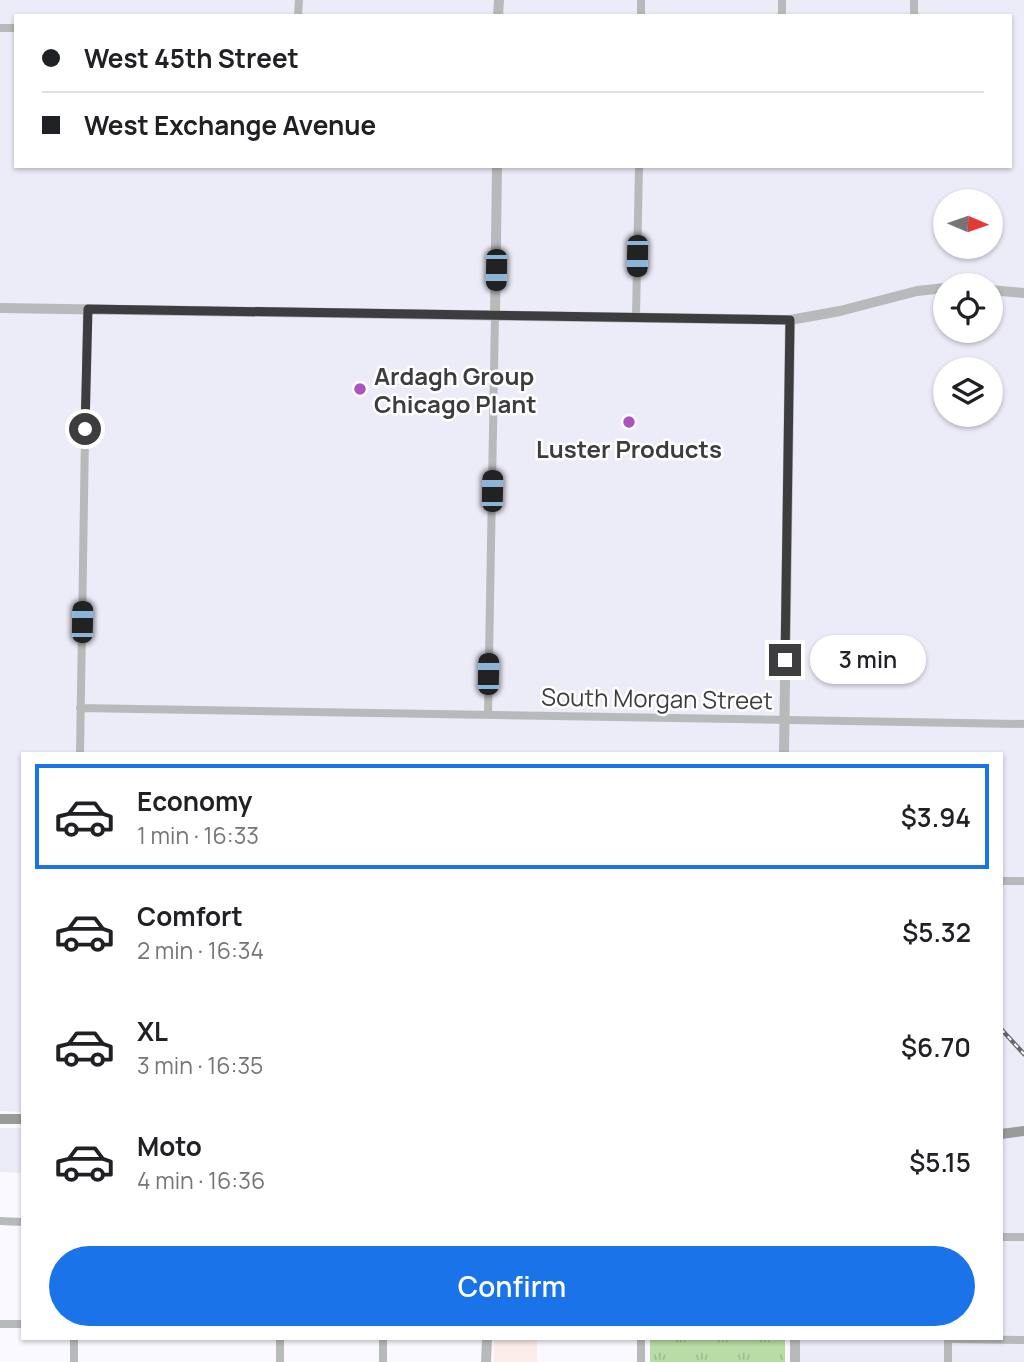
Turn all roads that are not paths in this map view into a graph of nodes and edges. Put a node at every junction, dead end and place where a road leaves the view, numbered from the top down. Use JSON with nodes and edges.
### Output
{"nodes":[{"id":1,"x":497,"y":168,"type":"edge"},
{"id":2,"x":639,"y":168,"type":"edge"},
{"id":3,"x":933,"y":289,"type":"edge"},
{"id":4,"x":1003,"y":291,"type":"edge"},
{"id":5,"x":1024,"y":293,"type":"edge"},
{"id":6,"x":0,"y":308,"type":"edge"},
{"id":7,"x":88,"y":309,"type":"junction"},
{"id":8,"x":495,"y":316,"type":"junction"},
{"id":9,"x":636,"y":317,"type":"junction"},
{"id":10,"x":790,"y":320,"type":"junction"},
{"id":11,"x":80,"y":708,"type":"junction"},
{"id":12,"x":488,"y":715,"type":"junction"},
{"id":13,"x":784,"y":719,"type":"junction"},
{"id":14,"x":1024,"y":724,"type":"edge"},
{"id":15,"x":80,"y":752,"type":"edge"},
{"id":16,"x":784,"y":752,"type":"edge"},
{"id":17,"x":1003,"y":881,"type":"edge"},
{"id":18,"x":1024,"y":881,"type":"edge"},
{"id":19,"x":0,"y":1119,"type":"edge"},
{"id":20,"x":21,"y":1119,"type":"edge"},
{"id":21,"x":1024,"y":1131,"type":"edge"},
{"id":22,"x":1003,"y":1134,"type":"edge"},
{"id":23,"x":1003,"y":1134,"type":"edge"},
{"id":24,"x":1024,"y":1137,"type":"edge"},
{"id":25,"x":0,"y":1222,"type":"edge"},
{"id":26,"x":21,"y":1222,"type":"edge"},
{"id":27,"x":1003,"y":1237,"type":"edge"},
{"id":28,"x":1024,"y":1237,"type":"edge"},
{"id":29,"x":0,"y":1324,"type":"edge"},
{"id":30,"x":21,"y":1324,"type":"edge"},
{"id":31,"x":74,"y":1340,"type":"edge"},
{"id":32,"x":281,"y":1340,"type":"edge"},
{"id":33,"x":383,"y":1340,"type":"edge"},
{"id":34,"x":487,"y":1340,"type":"edge"},
{"id":35,"x":642,"y":1340,"type":"edge"},
{"id":36,"x":795,"y":1340,"type":"edge"},
{"id":37,"x":951,"y":1340,"type":"edge"},
{"id":38,"x":1003,"y":1340,"type":"edge"},
{"id":39,"x":1024,"y":1340,"type":"edge"},
{"id":40,"x":74,"y":1362,"type":"edge"},
{"id":41,"x":280,"y":1362,"type":"edge"},
{"id":42,"x":383,"y":1362,"type":"edge"},
{"id":43,"x":486,"y":1362,"type":"edge"},
{"id":44,"x":641,"y":1362,"type":"edge"},
{"id":45,"x":794,"y":1362,"type":"edge"},
{"id":46,"x":948,"y":1362,"type":"edge"}],
"edges":[{"from":1,"to":8,"type":"street"},
{"from":2,"to":9,"type":"street"},
{"from":3,"to":10,"type":"street"},
{"from":4,"to":5,"type":"street"},
{"from":6,"to":7,"type":"street"},
{"from":7,"to":8,"type":"street"},
{"from":7,"to":11,"type":"street"},
{"from":8,"to":9,"type":"street"},
{"from":8,"to":12,"type":"street"},
{"from":9,"to":10,"type":"street"},
{"from":10,"to":13,"type":"street"},
{"from":11,"to":12,"type":"street","name":"South Morgan Street"},
{"from":11,"to":15,"type":"street"},
{"from":12,"to":13,"type":"street","name":"South Morgan Street"},
{"from":13,"to":14,"type":"street","name":"South Morgan Street"},
{"from":13,"to":16,"type":"street"},
{"from":17,"to":18,"type":"street"},
{"from":19,"to":20,"type":"main road"},
{"from":21,"to":22,"type":"main road"},
{"from":23,"to":24,"type":"main road"},
{"from":25,"to":26,"type":"street"},
{"from":27,"to":28,"type":"street"},
{"from":29,"to":30,"type":"street"},
{"from":31,"to":40,"type":"street"},
{"from":32,"to":41,"type":"street"},
{"from":33,"to":42,"type":"street"},
{"from":34,"to":43,"type":"street"},
{"from":35,"to":44,"type":"street"},
{"from":36,"to":45,"type":"street"},
{"from":37,"to":46,"type":"street"},
{"from":38,"to":39,"type":"street"}]}
